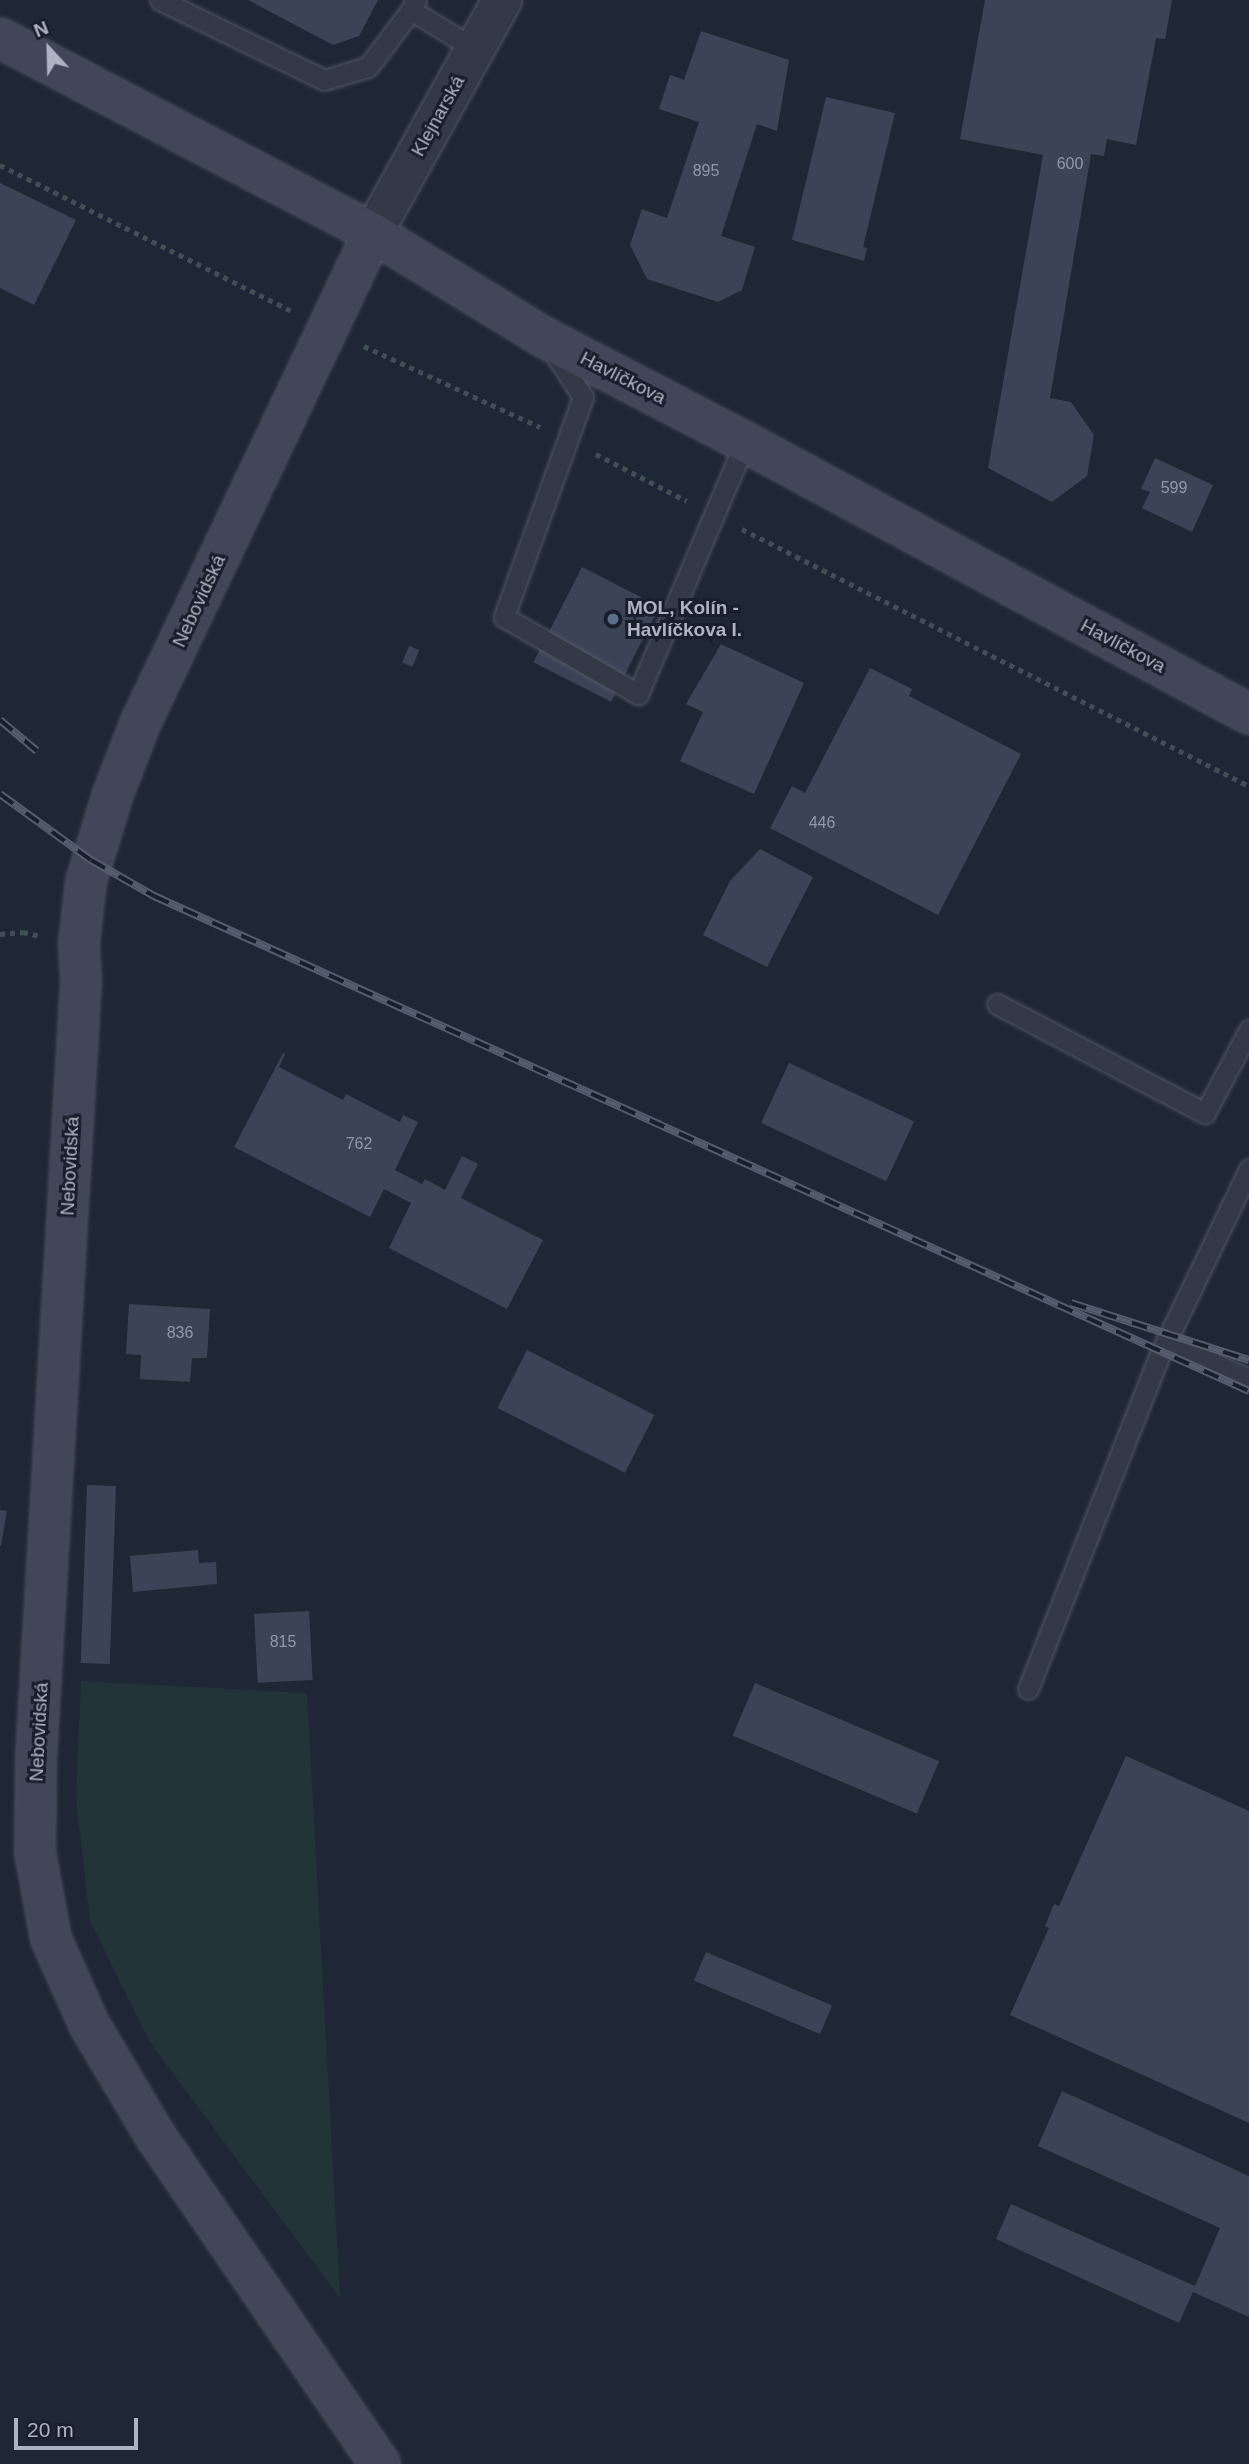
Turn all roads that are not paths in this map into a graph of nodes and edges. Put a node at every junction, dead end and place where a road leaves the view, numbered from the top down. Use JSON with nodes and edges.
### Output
{"nodes":[{"id":1,"x":160,"y":0,"type":"edge"},
{"id":2,"x":502,"y":0,"type":"edge"},
{"id":3,"x":413,"y":5,"type":"edge"},
{"id":4,"x":0,"y":38,"type":"edge"},
{"id":5,"x":475,"y":49,"type":"junction"},
{"id":6,"x":373,"y":233,"type":"junction"},
{"id":7,"x":545,"y":338,"type":"junction"},
{"id":8,"x":745,"y":442,"type":"junction"},
{"id":9,"x":1249,"y":714,"type":"edge"},
{"id":10,"x":997,"y":1004,"type":"dead end"},
{"id":11,"x":1249,"y":1031,"type":"edge"},
{"id":12,"x":1249,"y":1169,"type":"edge"},
{"id":13,"x":1166,"y":1341,"type":"junction"},
{"id":14,"x":1249,"y":1379,"type":"edge"},
{"id":15,"x":1028,"y":1689,"type":"dead end"},
{"id":16,"x":380,"y":2464,"type":"edge"}],
"edges":[{"from":1,"to":3,"type":"lane"},
{"from":2,"to":5,"type":"street","name":"Klejnarská"},
{"from":3,"to":5,"type":"lane"},
{"from":4,"to":6,"type":"street","name":"Havlíčkova"},
{"from":5,"to":6,"type":"street","name":"Klejnarská"},
{"from":6,"to":7,"type":"street","name":"Havlíčkova"},
{"from":6,"to":16,"type":"street","name":"Nebovidská"},
{"from":7,"to":8,"type":"street","name":"Havlíčkova"},
{"from":7,"to":8,"type":"lane"},
{"from":8,"to":9,"type":"street","name":"Havlíčkova"},
{"from":10,"to":11,"type":"lane"},
{"from":12,"to":13,"type":"lane"},
{"from":13,"to":14,"type":"lane"},
{"from":13,"to":15,"type":"lane"}]}
